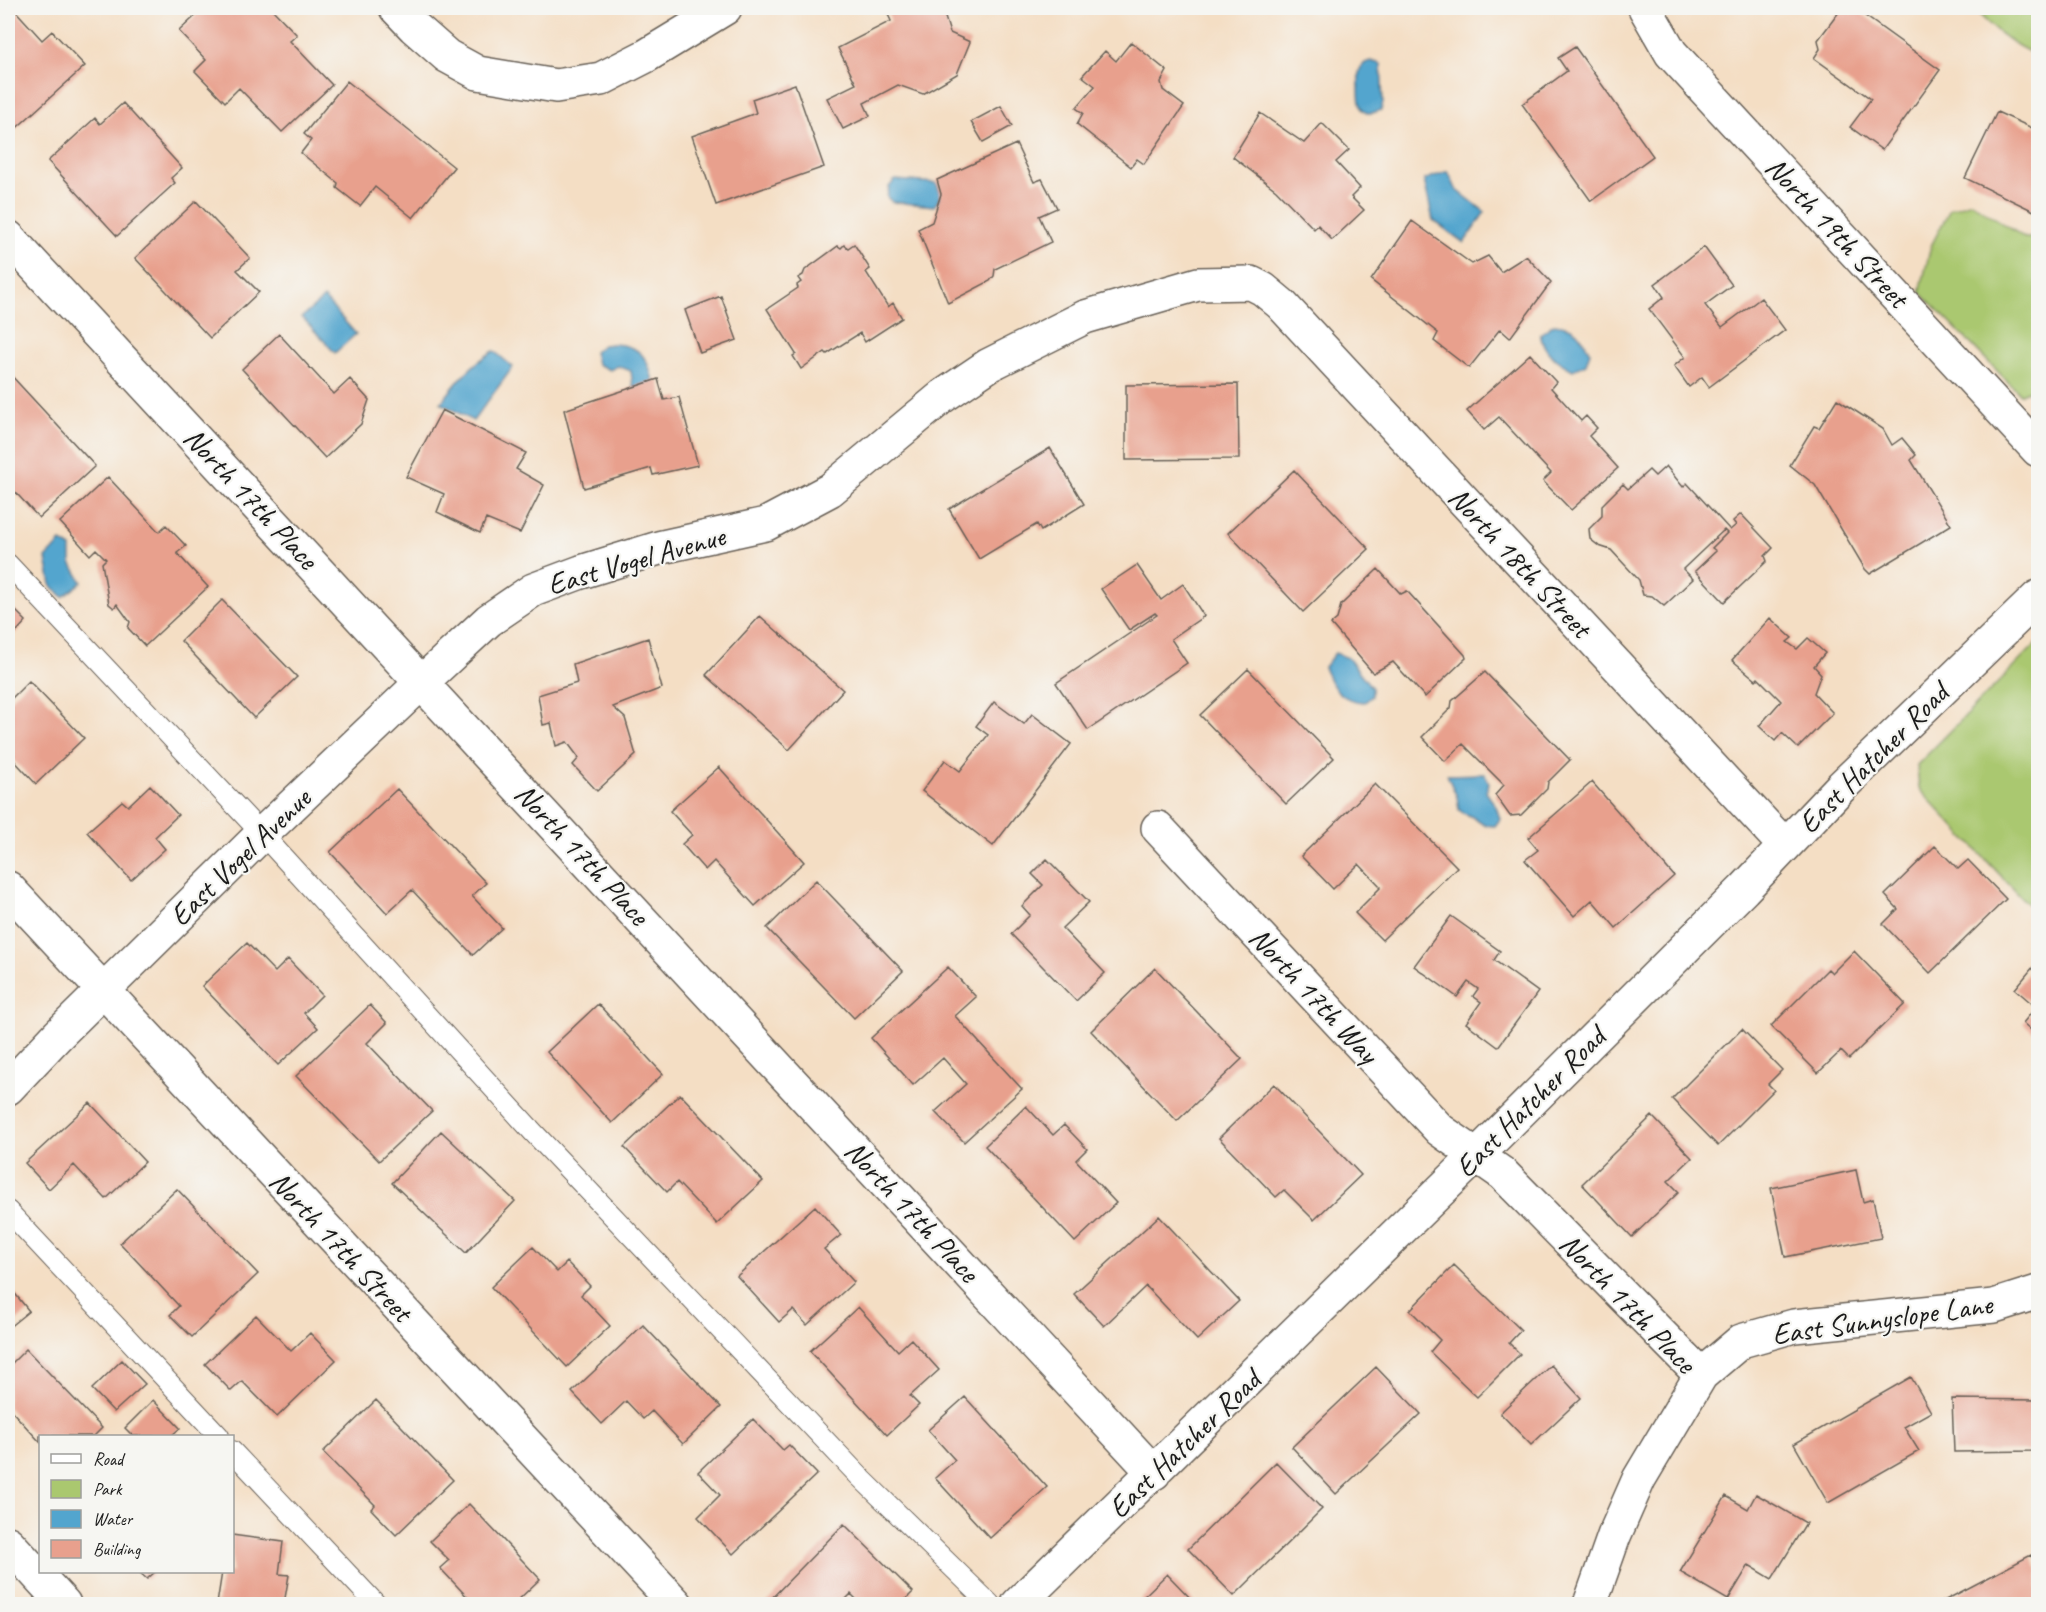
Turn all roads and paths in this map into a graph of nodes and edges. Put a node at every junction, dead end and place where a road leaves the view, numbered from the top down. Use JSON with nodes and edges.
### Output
{"nodes":[{"id":1,"x":396,"y":8,"type":"edge"},
{"id":2,"x":725,"y":8,"type":"edge"},
{"id":3,"x":1645,"y":8,"type":"edge"},
{"id":4,"x":8,"y":237,"type":"edge"},
{"id":5,"x":1251,"y":283,"type":"joint"},
{"id":6,"x":2038,"y":450,"type":"edge"},
{"id":7,"x":8,"y":564,"type":"edge"},
{"id":8,"x":2038,"y":597,"type":"edge"},
{"id":9,"x":422,"y":682,"type":"junction"},
{"id":10,"x":1158,"y":828,"type":"dead end"},
{"id":11,"x":262,"y":834,"type":"junction"},
{"id":12,"x":1785,"y":846,"type":"junction"},
{"id":13,"x":8,"y":888,"type":"edge"},
{"id":14,"x":104,"y":992,"type":"junction"},
{"id":15,"x":8,"y":1088,"type":"edge"},
{"id":16,"x":1476,"y":1156,"type":"junction"},
{"id":17,"x":8,"y":1211,"type":"edge"},
{"id":18,"x":2038,"y":1292,"type":"edge"},
{"id":19,"x":1701,"y":1375,"type":"junction"},
{"id":20,"x":217,"y":1435,"type":"edge"},
{"id":21,"x":234,"y":1453,"type":"edge"},
{"id":22,"x":1154,"y":1473,"type":"junction"},
{"id":23,"x":8,"y":1543,"type":"edge"},
{"id":24,"x":64,"y":1605,"type":"edge"},
{"id":25,"x":376,"y":1605,"type":"edge"},
{"id":26,"x":676,"y":1605,"type":"edge"},
{"id":27,"x":990,"y":1605,"type":"edge"},
{"id":28,"x":1018,"y":1605,"type":"edge"},
{"id":29,"x":1590,"y":1605,"type":"edge"}],
"edges":[{"from":1,"to":2,"type":"street"},
{"from":3,"to":6,"type":"street","name":"North 19th Street"},
{"from":4,"to":9,"type":"street","name":"North 17th Place"},
{"from":5,"to":9,"type":"street","name":"East Vogel Avenue"},
{"from":5,"to":12,"type":"street","name":"North 18th Street"},
{"from":7,"to":11,"type":"lane"},
{"from":8,"to":12,"type":"street","name":"East Hatcher Road"},
{"from":9,"to":11,"type":"street","name":"East Vogel Avenue"},
{"from":9,"to":22,"type":"street","name":"North 17th Place"},
{"from":10,"to":16,"type":"street","name":"North 17th Way"},
{"from":11,"to":14,"type":"street","name":"East Vogel Avenue"},
{"from":11,"to":27,"type":"lane"},
{"from":12,"to":16,"type":"street","name":"East Hatcher Road"},
{"from":13,"to":14,"type":"street","name":"North 17th Street"},
{"from":14,"to":15,"type":"street","name":"East Vogel Avenue"},
{"from":14,"to":26,"type":"street","name":"North 17th Street"},
{"from":16,"to":19,"type":"street","name":"North 17th Place"},
{"from":16,"to":22,"type":"street","name":"East Hatcher Road"},
{"from":17,"to":20,"type":"lane"},
{"from":18,"to":19,"type":"street","name":"East Sunnyslope Lane"},
{"from":19,"to":29,"type":"street","name":"North 17th Place"},
{"from":21,"to":25,"type":"lane"},
{"from":22,"to":28,"type":"street","name":"East Hatcher Road"},
{"from":23,"to":24,"type":"street"}]}
